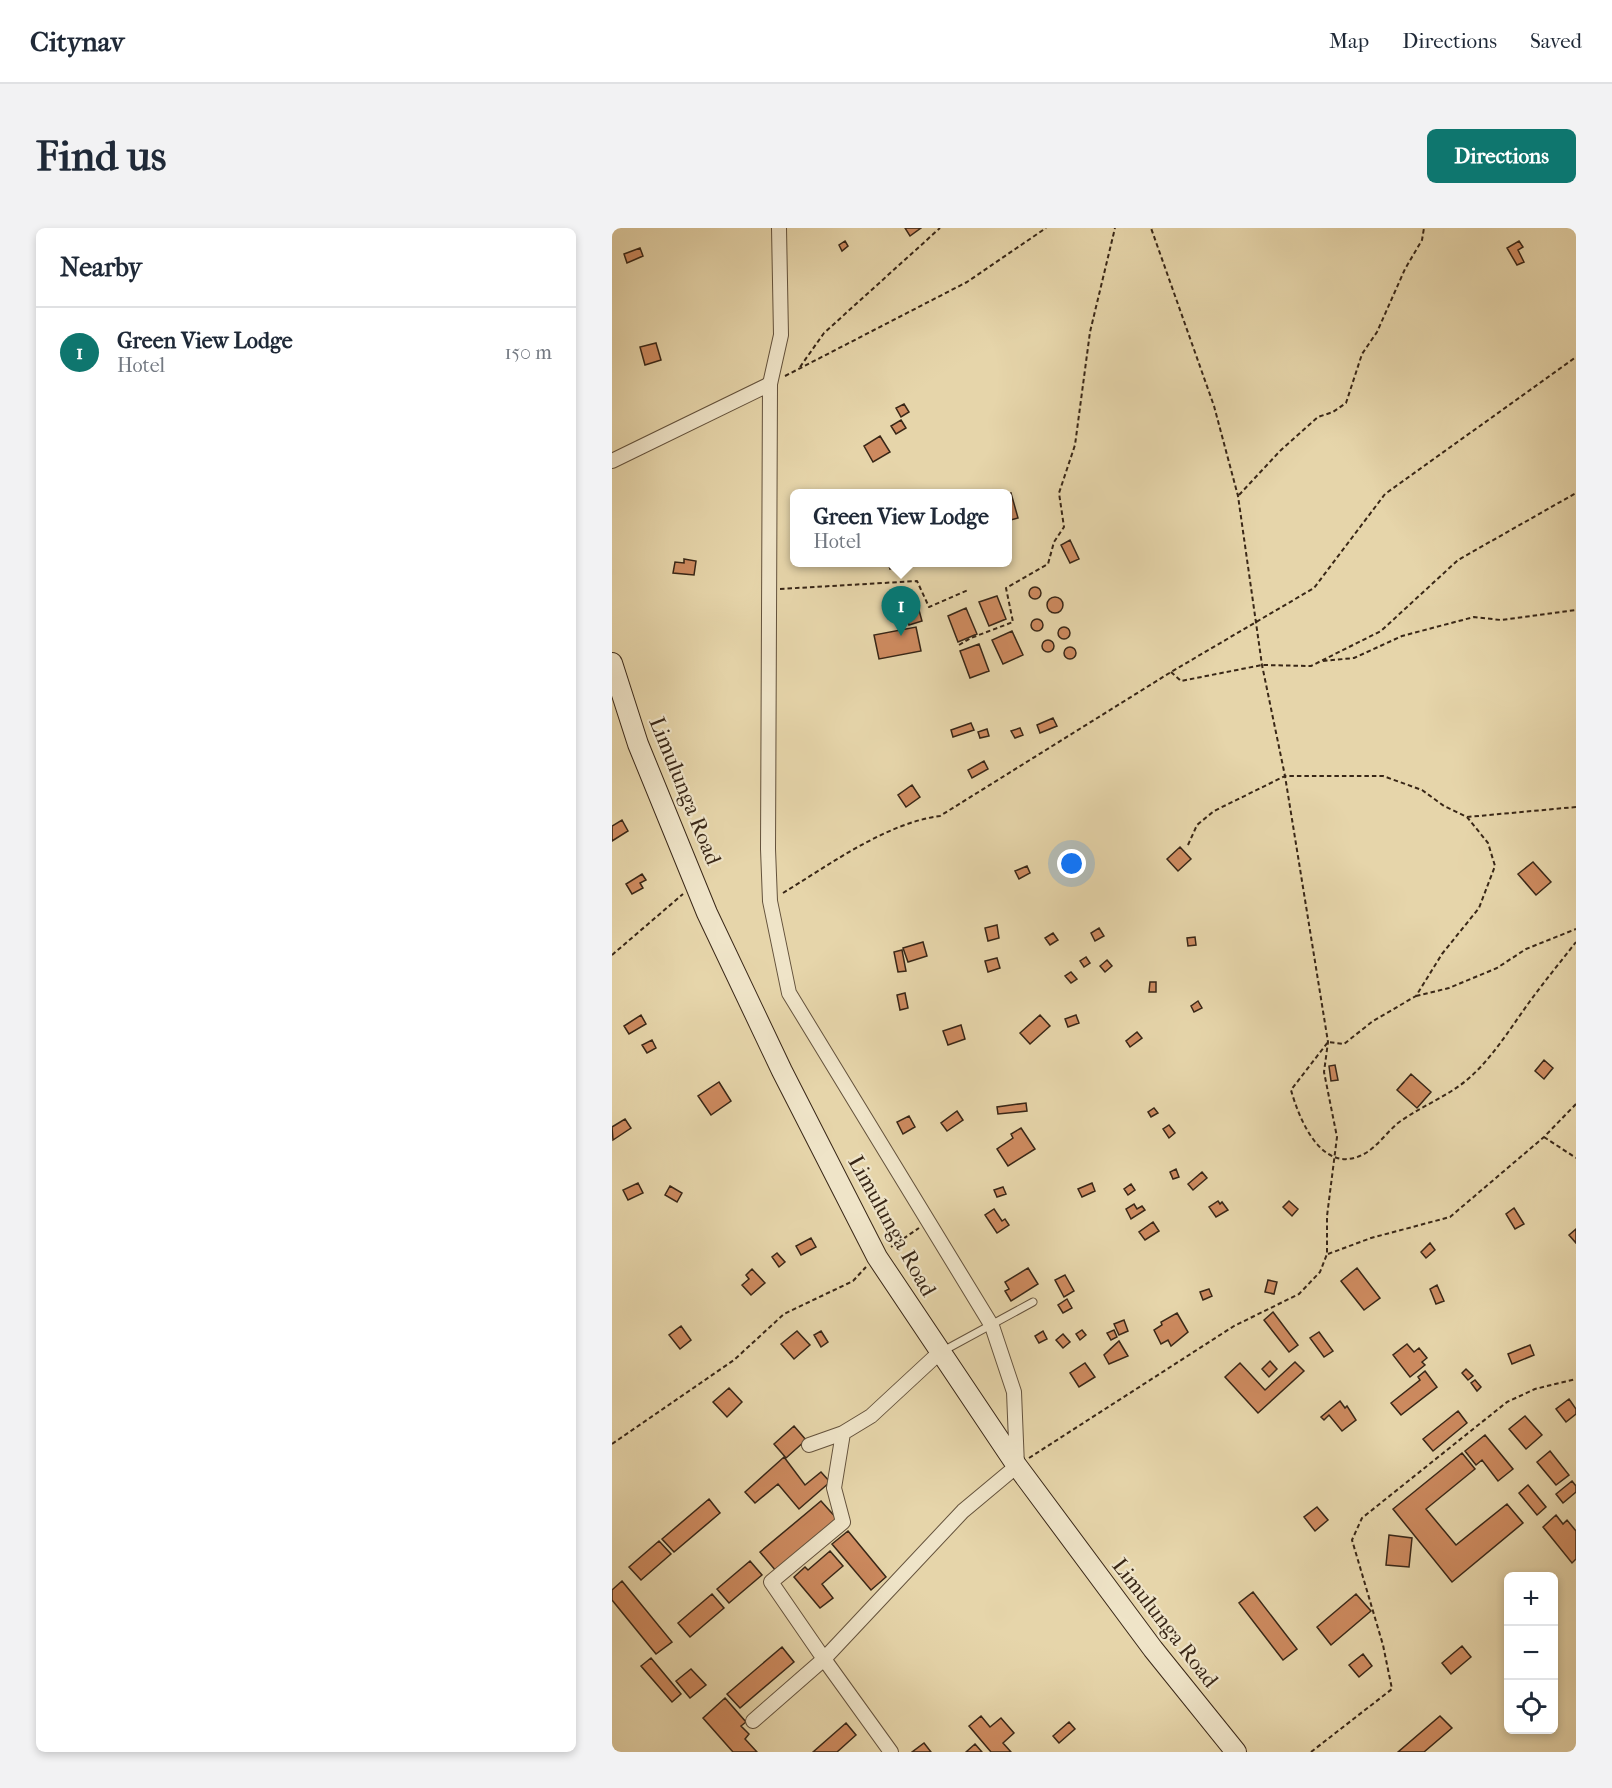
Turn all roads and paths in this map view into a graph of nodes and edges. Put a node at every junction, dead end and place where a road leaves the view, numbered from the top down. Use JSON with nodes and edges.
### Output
{"nodes":[{"id":1,"x":779,"y":228,"type":"edge"},
{"id":2,"x":940,"y":228,"type":"edge"},
{"id":3,"x":1046,"y":228,"type":"edge"},
{"id":4,"x":1115,"y":228,"type":"edge"},
{"id":5,"x":1151,"y":228,"type":"edge"},
{"id":6,"x":1424,"y":228,"type":"edge"},
{"id":7,"x":1576,"y":357,"type":"edge"},
{"id":8,"x":799,"y":368,"type":"junction"},
{"id":9,"x":770,"y":384,"type":"junction"},
{"id":10,"x":612,"y":460,"type":"edge"},
{"id":11,"x":1576,"y":493,"type":"edge"},
{"id":12,"x":1238,"y":496,"type":"junction"},
{"id":13,"x":769,"y":590,"type":"junction"},
{"id":14,"x":968,"y":590,"type":"dead end"},
{"id":15,"x":1576,"y":610,"type":"edge"},
{"id":16,"x":1256,"y":621,"type":"junction"},
{"id":17,"x":959,"y":645,"type":"dead end"},
{"id":18,"x":1320,"y":662,"type":"junction"},
{"id":19,"x":1262,"y":665,"type":"junction"},
{"id":20,"x":1171,"y":672,"type":"junction"},
{"id":21,"x":614,"y":673,"type":"edge"},
{"id":22,"x":1285,"y":777,"type":"junction"},
{"id":23,"x":1576,"y":807,"type":"edge"},
{"id":24,"x":1467,"y":817,"type":"junction"},
{"id":25,"x":1188,"y":844,"type":"dead end"},
{"id":26,"x":696,"y":883,"type":"junction"},
{"id":27,"x":770,"y":901,"type":"junction"},
{"id":28,"x":1576,"y":929,"type":"edge"},
{"id":29,"x":1576,"y":942,"type":"edge"},
{"id":30,"x":612,"y":955,"type":"edge"},
{"id":31,"x":1416,"y":996,"type":"junction"},
{"id":32,"x":1328,"y":1042,"type":"junction"},
{"id":33,"x":1576,"y":1104,"type":"edge"},
{"id":34,"x":1544,"y":1137,"type":"junction"},
{"id":35,"x":1334,"y":1157,"type":"junction"},
{"id":36,"x":1576,"y":1158,"type":"edge"},
{"id":37,"x":928,"y":1221,"type":"junction"},
{"id":38,"x":1327,"y":1254,"type":"junction"},
{"id":39,"x":877,"y":1257,"type":"junction"},
{"id":40,"x":1033,"y":1302,"type":"dead end"},
{"id":41,"x":992,"y":1326,"type":"junction"},
{"id":42,"x":939,"y":1353,"type":"junction"},
{"id":43,"x":1576,"y":1379,"type":"edge"},
{"id":44,"x":843,"y":1433,"type":"junction"},
{"id":45,"x":612,"y":1444,"type":"edge"},
{"id":46,"x":809,"y":1444,"type":"dead end"},
{"id":47,"x":1017,"y":1466,"type":"junction"},
{"id":48,"x":824,"y":1659,"type":"junction"},
{"id":49,"x":753,"y":1721,"type":"dead end"},
{"id":50,"x":891,"y":1752,"type":"edge"},
{"id":51,"x":1236,"y":1752,"type":"edge"},
{"id":52,"x":1311,"y":1752,"type":"edge"}],
"edges":[{"from":1,"to":9,"type":"street"},
{"from":2,"to":8,"type":"path"},
{"from":3,"to":8,"type":"path"},
{"from":4,"to":17,"type":"path"},
{"from":5,"to":12,"type":"path"},
{"from":6,"to":12,"type":"path"},
{"from":7,"to":16,"type":"path"},
{"from":8,"to":9,"type":"path"},
{"from":9,"to":10,"type":"street"},
{"from":9,"to":13,"type":"street"},
{"from":11,"to":18,"type":"path"},
{"from":12,"to":16,"type":"path"},
{"from":13,"to":14,"type":"path"},
{"from":13,"to":27,"type":"street"},
{"from":15,"to":18,"type":"path"},
{"from":16,"to":19,"type":"path"},
{"from":16,"to":20,"type":"path"},
{"from":18,"to":19,"type":"path"},
{"from":19,"to":20,"type":"path"},
{"from":19,"to":22,"type":"path"},
{"from":20,"to":27,"type":"path"},
{"from":21,"to":26,"type":"main road","name":"Limulunga Road"},
{"from":22,"to":24,"type":"path"},
{"from":22,"to":25,"type":"path"},
{"from":22,"to":32,"type":"path"},
{"from":23,"to":24,"type":"path"},
{"from":24,"to":31,"type":"path"},
{"from":26,"to":30,"type":"path"},
{"from":26,"to":39,"type":"main road","name":"Limulunga Road"},
{"from":27,"to":37,"type":"street"},
{"from":28,"to":31,"type":"path"},
{"from":29,"to":35,"type":"path"},
{"from":31,"to":32,"type":"path"},
{"from":32,"to":35,"type":"path"},
{"from":32,"to":35,"type":"path"},
{"from":33,"to":34,"type":"path"},
{"from":34,"to":36,"type":"path"},
{"from":34,"to":38,"type":"path"},
{"from":35,"to":38,"type":"path"},
{"from":37,"to":39,"type":"path"},
{"from":37,"to":41,"type":"street"},
{"from":38,"to":47,"type":"path"},
{"from":39,"to":42,"type":"main road","name":"Limulunga Road"},
{"from":39,"to":45,"type":"path"},
{"from":40,"to":41,"type":"lane"},
{"from":41,"to":42,"type":"lane"},
{"from":41,"to":47,"type":"street"},
{"from":42,"to":44,"type":"street"},
{"from":42,"to":47,"type":"main road","name":"Limulunga Road"},
{"from":43,"to":52,"type":"path"},
{"from":44,"to":46,"type":"street"},
{"from":44,"to":48,"type":"street"},
{"from":47,"to":48,"type":"street"},
{"from":47,"to":51,"type":"main road","name":"Limulunga Road"},
{"from":48,"to":49,"type":"street"},
{"from":48,"to":50,"type":"street"}]}
